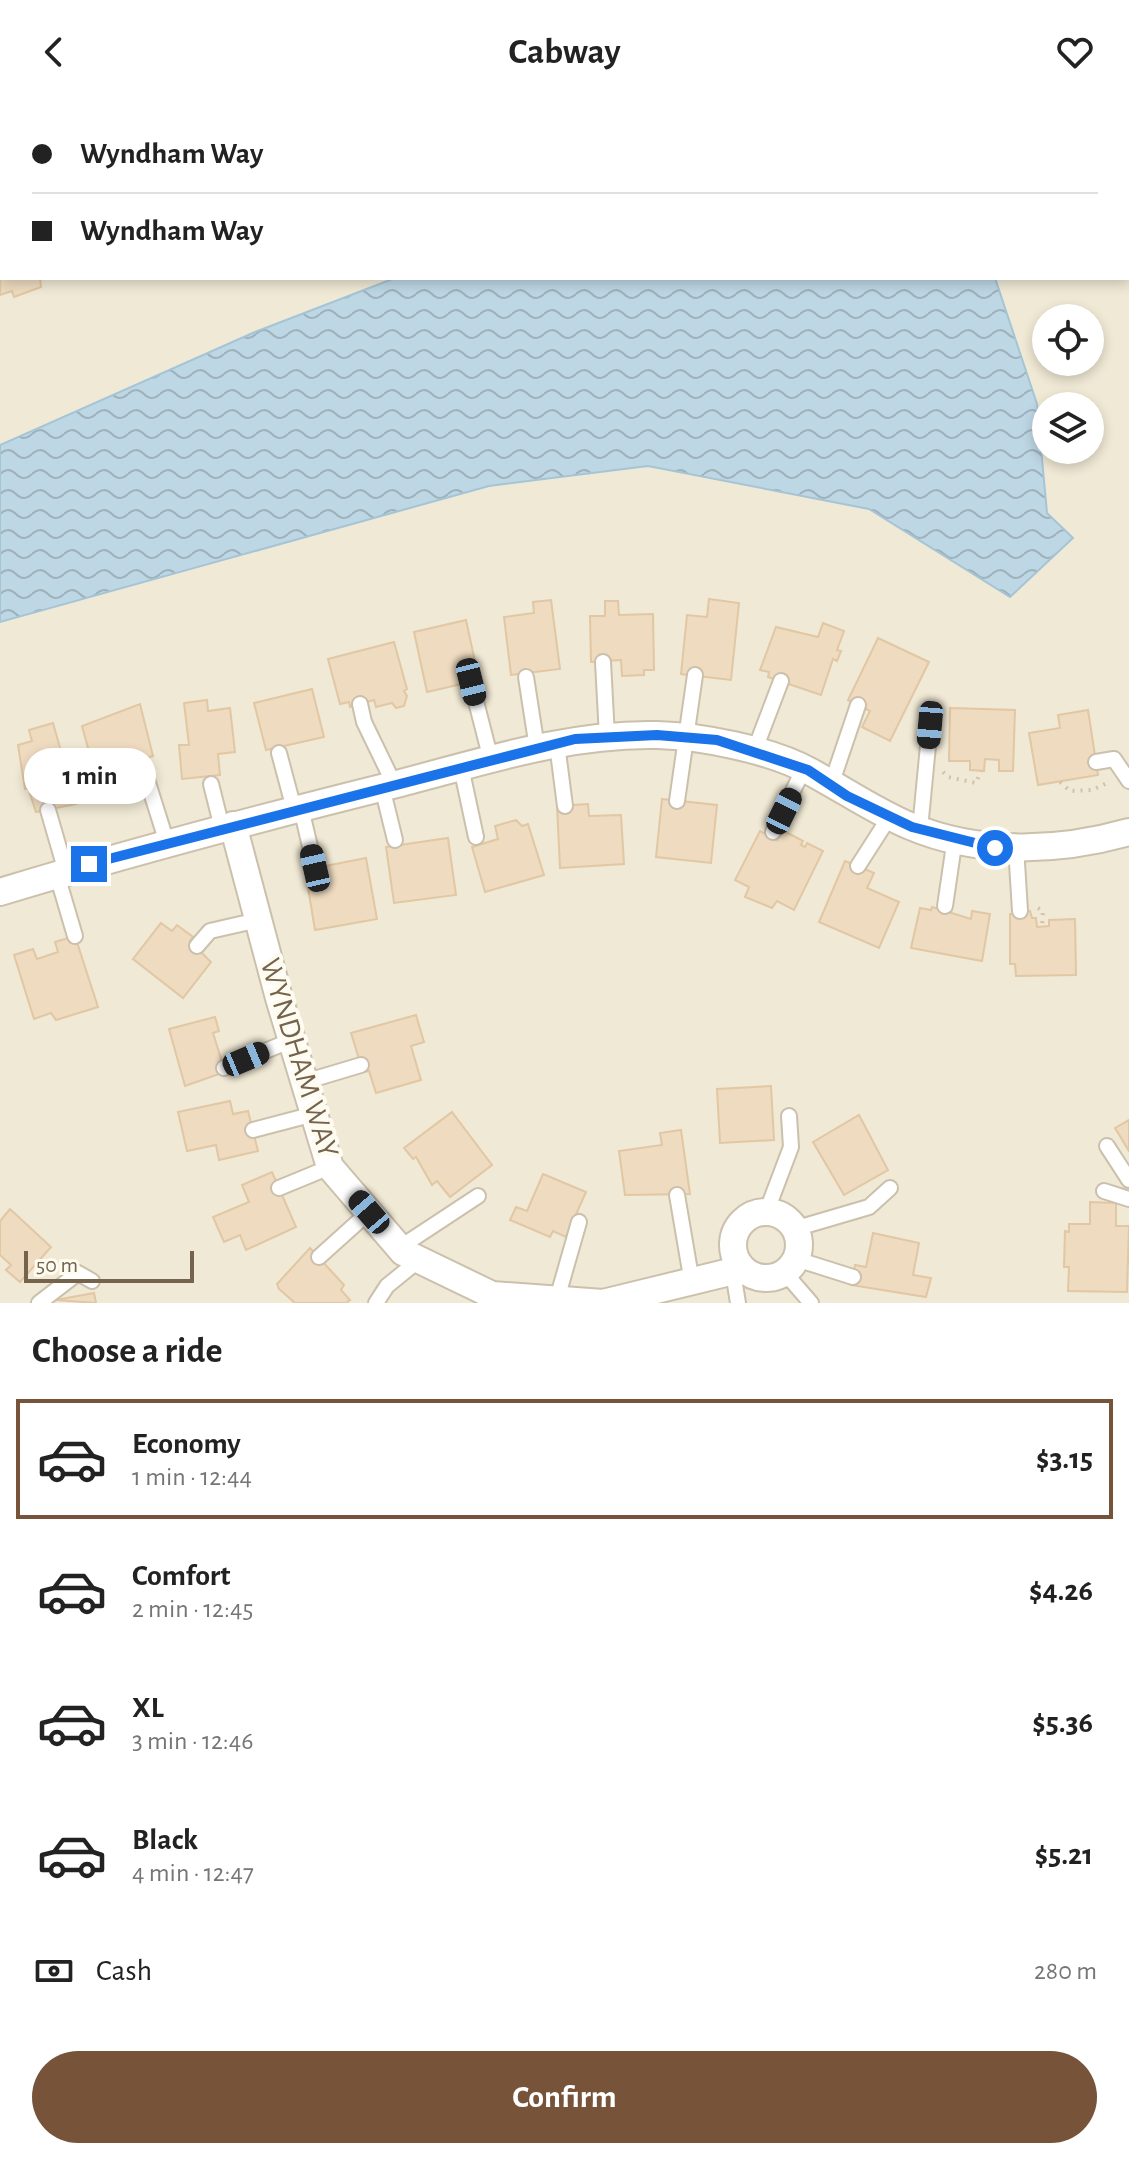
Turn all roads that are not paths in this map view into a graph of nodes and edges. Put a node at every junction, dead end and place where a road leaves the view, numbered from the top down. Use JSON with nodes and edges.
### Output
{"nodes":[{"id":1,"x":603,"y":662,"type":"dead end"},
{"id":2,"x":695,"y":675,"type":"dead end"},
{"id":3,"x":526,"y":677,"type":"dead end"},
{"id":4,"x":781,"y":681,"type":"dead end"},
{"id":5,"x":471,"y":682,"type":"dead end"},
{"id":6,"x":360,"y":704,"type":"dead end"},
{"id":7,"x":858,"y":705,"type":"dead end"},
{"id":8,"x":930,"y":725,"type":"dead end"},
{"id":9,"x":607,"y":737,"type":"junction"},
{"id":10,"x":687,"y":738,"type":"junction"},
{"id":11,"x":547,"y":746,"type":"junction"},
{"id":12,"x":754,"y":752,"type":"junction"},
{"id":13,"x":279,"y":753,"type":"dead end"},
{"id":14,"x":491,"y":760,"type":"junction"},
{"id":15,"x":1102,"y":761,"type":"road end"},
{"id":16,"x":461,"y":767,"type":"junction"},
{"id":17,"x":804,"y":768,"type":"junction"},
{"id":18,"x":123,"y":776,"type":"dead end"},
{"id":19,"x":1129,"y":781,"type":"edge"},
{"id":20,"x":211,"y":784,"type":"dead end"},
{"id":21,"x":831,"y":785,"type":"junction"},
{"id":22,"x":388,"y":786,"type":"junction"},
{"id":23,"x":677,"y":801,"type":"dead end"},
{"id":24,"x":565,"y":806,"type":"dead end"},
{"id":25,"x":297,"y":808,"type":"junction"},
{"id":26,"x":48,"y":810,"type":"dead end"},
{"id":27,"x":890,"y":816,"type":"junction"},
{"id":28,"x":228,"y":826,"type":"junction"},
{"id":29,"x":920,"y":829,"type":"junction"},
{"id":30,"x":773,"y":832,"type":"dead end"},
{"id":31,"x":1129,"y":832,"type":"edge"},
{"id":32,"x":476,"y":837,"type":"dead end"},
{"id":33,"x":955,"y":838,"type":"junction"},
{"id":34,"x":395,"y":840,"type":"dead end"},
{"id":35,"x":167,"y":843,"type":"junction"},
{"id":36,"x":1016,"y":847,"type":"junction"},
{"id":37,"x":858,"y":866,"type":"dead end"},
{"id":38,"x":315,"y":868,"type":"dead end"},
{"id":39,"x":70,"y":870,"type":"junction"},
{"id":40,"x":0,"y":892,"type":"edge"},
{"id":41,"x":945,"y":906,"type":"dead end"},
{"id":42,"x":1020,"y":911,"type":"dead end"},
{"id":43,"x":258,"y":920,"type":"junction"},
{"id":44,"x":75,"y":936,"type":"dead end"},
{"id":45,"x":197,"y":946,"type":"dead end"},
{"id":46,"x":292,"y":1040,"type":"junction"},
{"id":47,"x":361,"y":1065,"type":"dead end"},
{"id":48,"x":224,"y":1068,"type":"dead end"},
{"id":49,"x":304,"y":1082,"type":"junction"},
{"id":50,"x":314,"y":1114,"type":"junction"},
{"id":51,"x":789,"y":1116,"type":"dead end"},
{"id":52,"x":253,"y":1130,"type":"dead end"},
{"id":53,"x":1107,"y":1146,"type":"dead end"},
{"id":54,"x":330,"y":1167,"type":"junction"},
{"id":55,"x":1129,"y":1180,"type":"edge"},
{"id":56,"x":279,"y":1188,"type":"dead end"},
{"id":57,"x":890,"y":1188,"type":"dead end"},
{"id":58,"x":1104,"y":1191,"type":"dead end"},
{"id":59,"x":677,"y":1195,"type":"dead end"},
{"id":60,"x":478,"y":1196,"type":"dead end"},
{"id":61,"x":1129,"y":1199,"type":"edge"},
{"id":62,"x":369,"y":1212,"type":"junction"},
{"id":63,"x":766,"y":1213,"type":"junction"},
{"id":64,"x":579,"y":1222,"type":"dead end"},
{"id":65,"x":794,"y":1229,"type":"junction"},
{"id":66,"x":409,"y":1254,"type":"junction"},
{"id":67,"x":319,"y":1257,"type":"dead end"},
{"id":68,"x":790,"y":1266,"type":"junction"},
{"id":69,"x":738,"y":1270,"type":"junction"},
{"id":70,"x":853,"y":1277,"type":"dead end"},
{"id":71,"x":92,"y":1281,"type":"dead end"},
{"id":72,"x":692,"y":1283,"type":"junction"},
{"id":73,"x":650,"y":1298,"type":"edge"},
{"id":74,"x":506,"y":1299,"type":"edge"},
{"id":75,"x":569,"y":1301,"type":"edge"},
{"id":76,"x":39,"y":1303,"type":"edge"},
{"id":77,"x":376,"y":1303,"type":"edge"},
{"id":78,"x":738,"y":1303,"type":"edge"},
{"id":79,"x":811,"y":1303,"type":"edge"}],
"edges":[{"from":1,"to":9,"type":"lane"},
{"from":2,"to":10,"type":"lane"},
{"from":3,"to":11,"type":"lane"},
{"from":4,"to":12,"type":"lane"},
{"from":5,"to":14,"type":"lane"},
{"from":6,"to":22,"type":"lane"},
{"from":7,"to":21,"type":"lane"},
{"from":8,"to":29,"type":"lane"},
{"from":9,"to":10,"type":"street"},
{"from":9,"to":11,"type":"street"},
{"from":10,"to":12,"type":"street"},
{"from":10,"to":23,"type":"lane"},
{"from":11,"to":14,"type":"street"},
{"from":11,"to":24,"type":"lane"},
{"from":12,"to":17,"type":"street"},
{"from":13,"to":25,"type":"lane"},
{"from":14,"to":16,"type":"street"},
{"from":15,"to":19,"type":"lane"},
{"from":16,"to":22,"type":"street"},
{"from":16,"to":32,"type":"lane"},
{"from":17,"to":21,"type":"street"},
{"from":17,"to":30,"type":"lane"},
{"from":18,"to":35,"type":"lane"},
{"from":20,"to":28,"type":"lane"},
{"from":21,"to":27,"type":"street"},
{"from":22,"to":25,"type":"street"},
{"from":22,"to":34,"type":"lane"},
{"from":25,"to":28,"type":"street"},
{"from":25,"to":38,"type":"lane"},
{"from":26,"to":39,"type":"lane"},
{"from":27,"to":29,"type":"street"},
{"from":27,"to":37,"type":"lane"},
{"from":28,"to":35,"type":"street"},
{"from":28,"to":43,"type":"street","name":"WYNDHAM WAY"},
{"from":29,"to":33,"type":"street"},
{"from":31,"to":36,"type":"street"},
{"from":33,"to":36,"type":"street"},
{"from":33,"to":41,"type":"lane"},
{"from":35,"to":39,"type":"street"},
{"from":36,"to":42,"type":"lane"},
{"from":39,"to":40,"type":"street"},
{"from":39,"to":44,"type":"lane"},
{"from":43,"to":45,"type":"lane"},
{"from":43,"to":46,"type":"street","name":"WYNDHAM WAY"},
{"from":46,"to":48,"type":"lane"},
{"from":46,"to":49,"type":"street","name":"WYNDHAM WAY"},
{"from":47,"to":49,"type":"lane"},
{"from":49,"to":50,"type":"street","name":"WYNDHAM WAY"},
{"from":50,"to":52,"type":"lane"},
{"from":50,"to":54,"type":"street","name":"WYNDHAM WAY"},
{"from":51,"to":63,"type":"lane"},
{"from":53,"to":55,"type":"lane"},
{"from":54,"to":56,"type":"lane"},
{"from":54,"to":62,"type":"street","name":"WYNDHAM WAY"},
{"from":57,"to":65,"type":"lane"},
{"from":58,"to":61,"type":"lane"},
{"from":59,"to":72,"type":"lane"},
{"from":60,"to":66,"type":"lane"},
{"from":62,"to":66,"type":"street","name":"WYNDHAM WAY"},
{"from":62,"to":67,"type":"lane"},
{"from":63,"to":65,"type":"street"},
{"from":63,"to":69,"type":"street"},
{"from":64,"to":75,"type":"lane"},
{"from":65,"to":68,"type":"street"},
{"from":66,"to":74,"type":"street","name":"WYNDHAM WAY"},
{"from":66,"to":77,"type":"lane"},
{"from":68,"to":69,"type":"street"},
{"from":68,"to":70,"type":"lane"},
{"from":68,"to":79,"type":"lane"},
{"from":69,"to":72,"type":"street","name":"WYNDHAM WAY"},
{"from":69,"to":78,"type":"lane"},
{"from":71,"to":76,"type":"lane"},
{"from":72,"to":73,"type":"street","name":"WYNDHAM WAY"},
{"from":73,"to":75,"type":"street","name":"WYNDHAM WAY"},
{"from":74,"to":75,"type":"street","name":"WYNDHAM WAY"}]}
